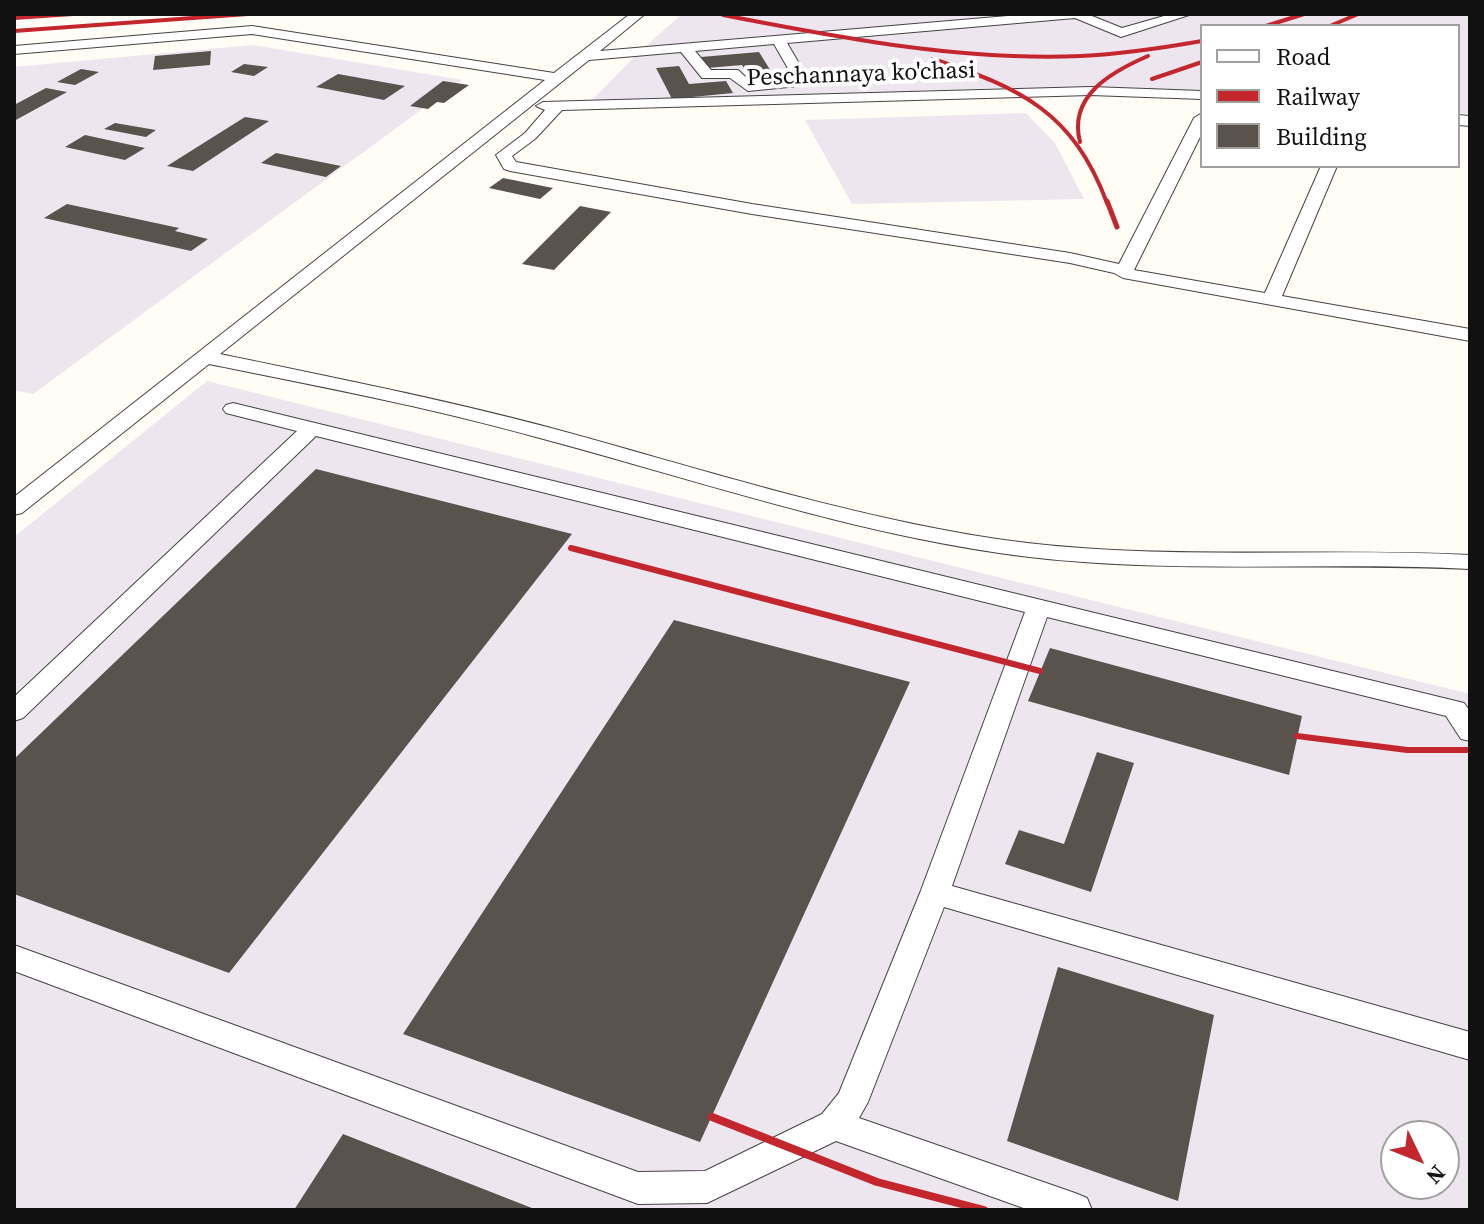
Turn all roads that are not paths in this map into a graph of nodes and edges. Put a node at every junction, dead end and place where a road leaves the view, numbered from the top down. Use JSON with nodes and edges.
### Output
{"nodes":[{"id":1,"x":638,"y":14,"type":"edge"},
{"id":2,"x":1076,"y":14,"type":"edge"},
{"id":3,"x":1185,"y":14,"type":"edge"},
{"id":4,"x":778,"y":40,"type":"junction"},
{"id":5,"x":685,"y":48,"type":"junction"},
{"id":6,"x":14,"y":50,"type":"edge"},
{"id":7,"x":585,"y":56,"type":"junction"},
{"id":8,"x":557,"y":78,"type":"junction"},
{"id":9,"x":1200,"y":95,"type":"edge"},
{"id":10,"x":557,"y":106,"type":"junction"},
{"id":11,"x":521,"y":107,"type":"junction"},
{"id":12,"x":1200,"y":122,"type":"edge"},
{"id":13,"x":1328,"y":168,"type":"edge"},
{"id":14,"x":1124,"y":270,"type":"junction"},
{"id":15,"x":1272,"y":297,"type":"junction"},
{"id":16,"x":1470,"y":335,"type":"edge"},
{"id":17,"x":205,"y":357,"type":"junction"},
{"id":18,"x":233,"y":409,"type":"dead end"},
{"id":19,"x":312,"y":428,"type":"junction"},
{"id":20,"x":14,"y":508,"type":"edge"},
{"id":21,"x":1470,"y":562,"type":"edge"},
{"id":22,"x":1039,"y":607,"type":"junction"},
{"id":23,"x":14,"y":712,"type":"edge"},
{"id":24,"x":1470,"y":732,"type":"edge"},
{"id":25,"x":935,"y":893,"type":"junction"},
{"id":26,"x":14,"y":958,"type":"edge"},
{"id":27,"x":1470,"y":1046,"type":"edge"},
{"id":28,"x":834,"y":1125,"type":"junction"},
{"id":29,"x":1075,"y":1210,"type":"edge"}],
"edges":[{"from":1,"to":7,"type":"street"},
{"from":2,"to":3,"type":"street"},
{"from":2,"to":4,"type":"street"},
{"from":4,"to":5,"type":"street"},
{"from":4,"to":5,"type":"street"},
{"from":5,"to":7,"type":"street"},
{"from":6,"to":8,"type":"street"},
{"from":7,"to":8,"type":"street"},
{"from":8,"to":11,"type":"street"},
{"from":9,"to":10,"type":"street","name":"Peschannaya ko'chasi"},
{"from":10,"to":11,"type":"street","name":"Peschannaya ko'chasi"},
{"from":10,"to":14,"type":"street"},
{"from":11,"to":17,"type":"street"},
{"from":12,"to":14,"type":"street"},
{"from":13,"to":15,"type":"street"},
{"from":14,"to":15,"type":"street"},
{"from":15,"to":16,"type":"street"},
{"from":17,"to":20,"type":"street"},
{"from":17,"to":21,"type":"street"},
{"from":18,"to":19,"type":"street"},
{"from":19,"to":22,"type":"street"},
{"from":19,"to":23,"type":"street"},
{"from":22,"to":24,"type":"street"},
{"from":22,"to":25,"type":"street"},
{"from":25,"to":27,"type":"street"},
{"from":25,"to":28,"type":"street"},
{"from":26,"to":28,"type":"street"},
{"from":28,"to":29,"type":"street"}]}
